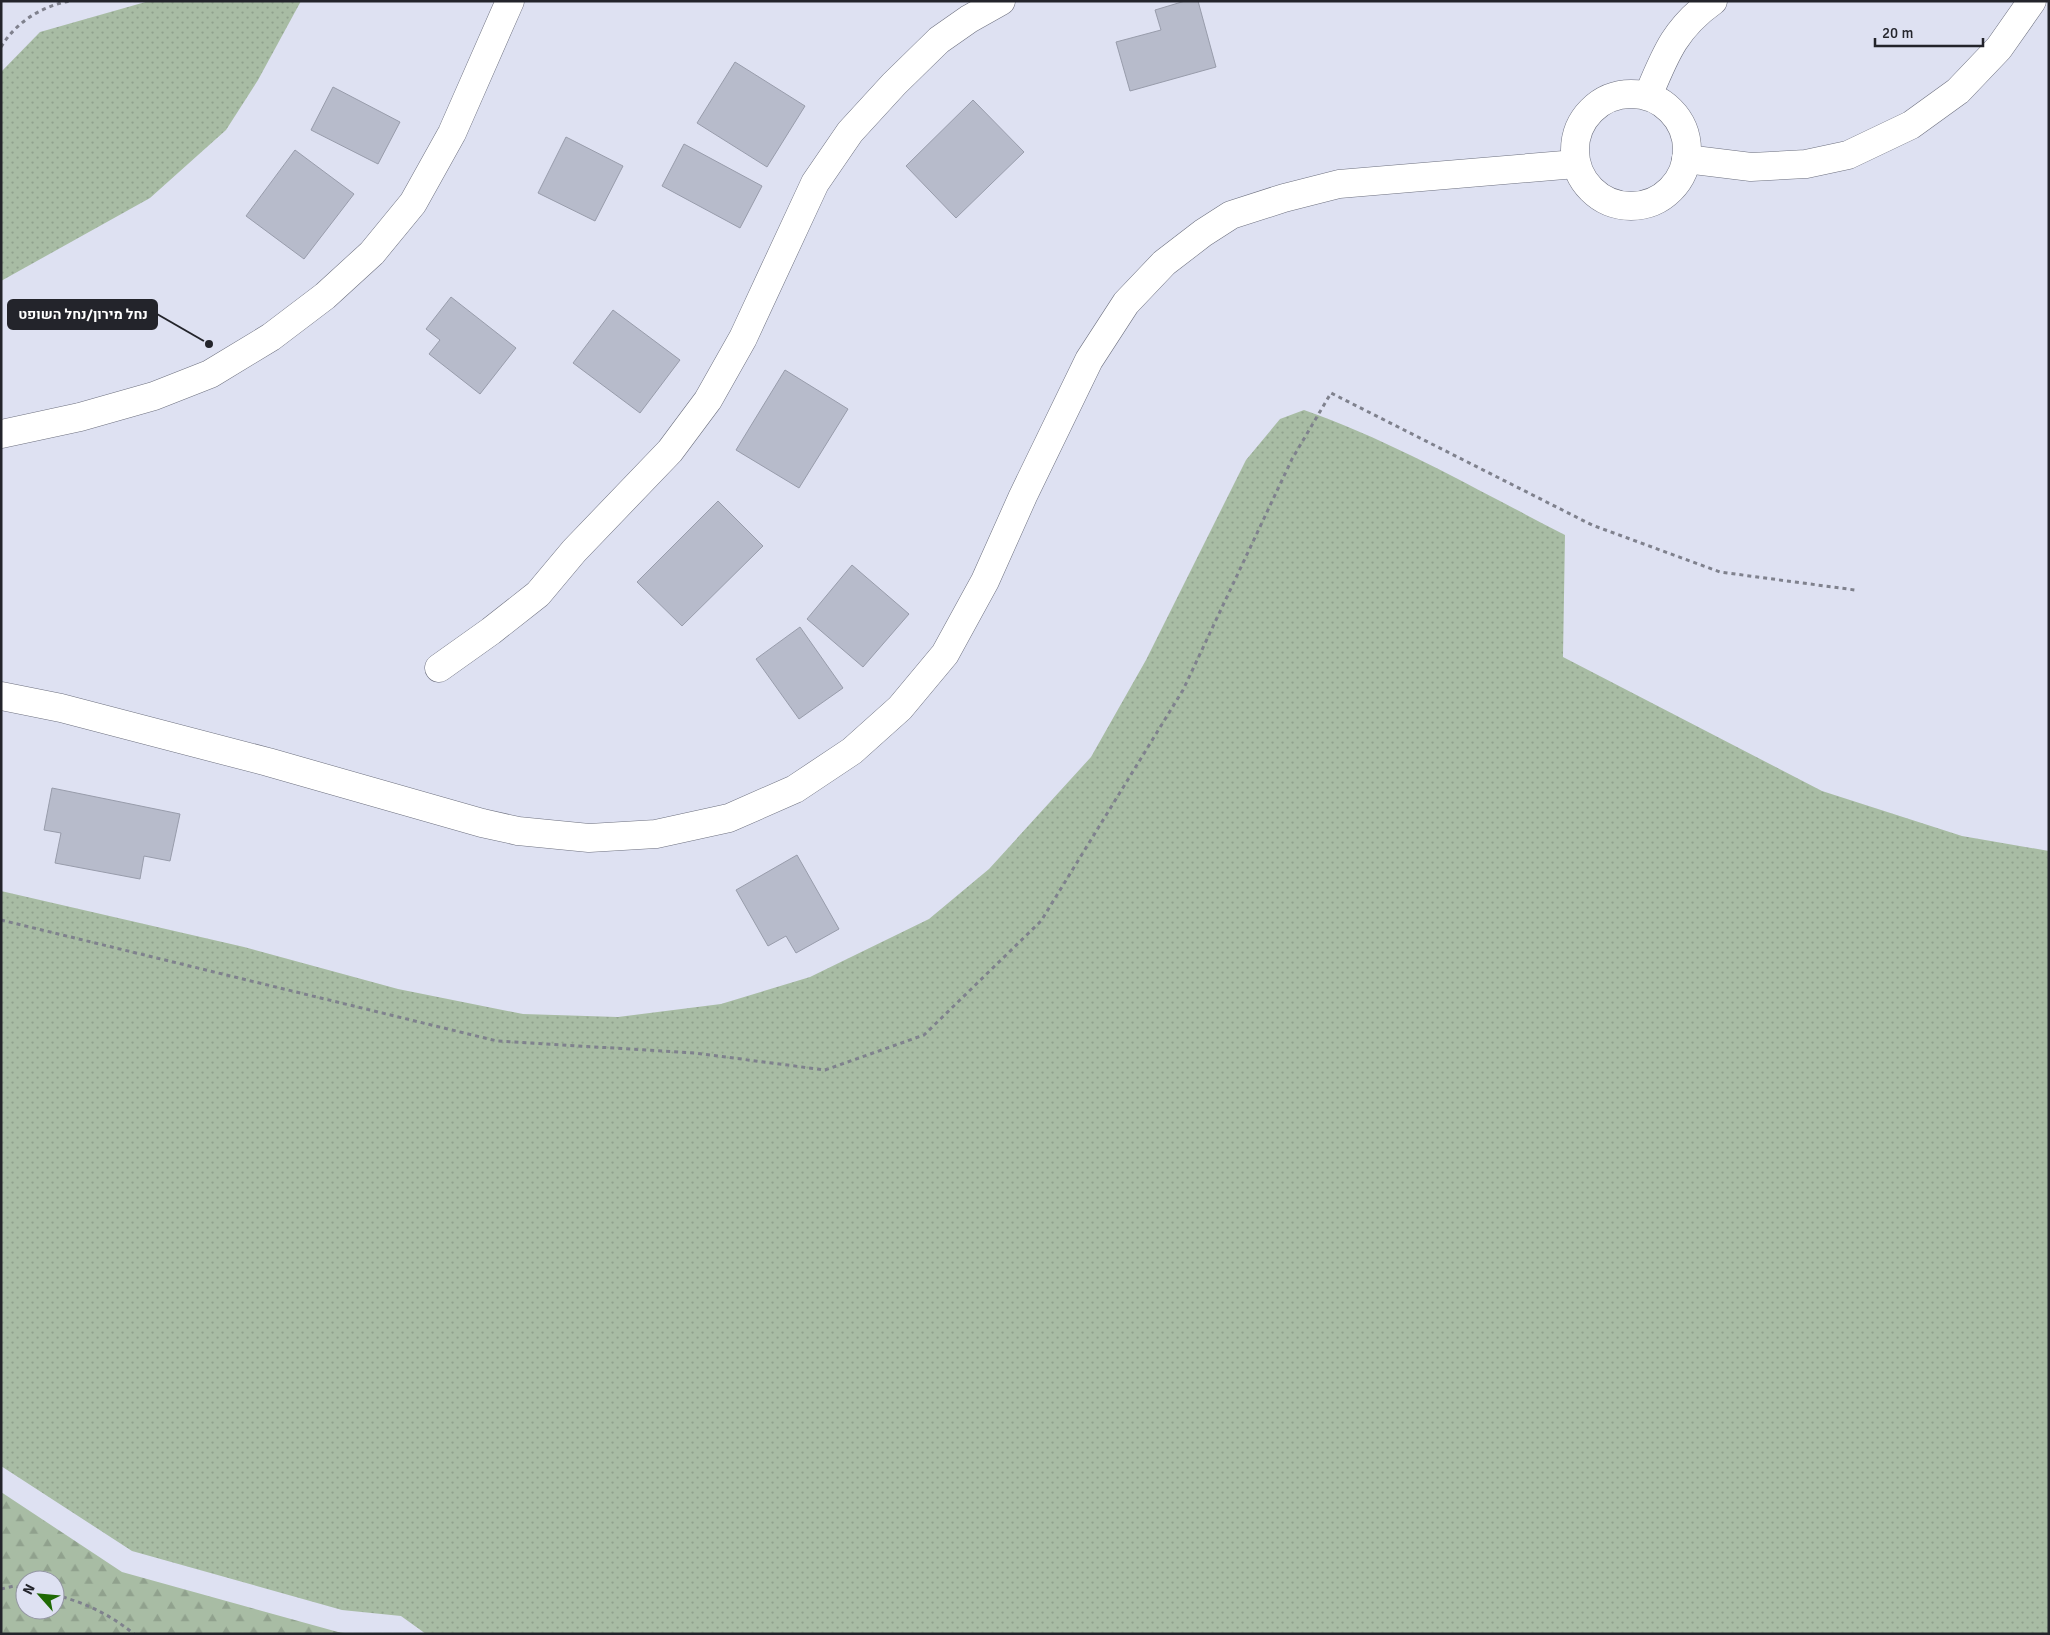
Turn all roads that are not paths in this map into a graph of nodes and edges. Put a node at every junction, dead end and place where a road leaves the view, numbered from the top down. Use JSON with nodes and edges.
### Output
{"nodes":[{"id":1,"x":510,"y":1,"type":"edge"},
{"id":2,"x":1001,"y":1,"type":"edge"},
{"id":3,"x":1713,"y":1,"type":"edge"},
{"id":4,"x":2032,"y":1,"type":"edge"},
{"id":5,"x":1648,"y":96,"type":"junction"},
{"id":6,"x":1686,"y":159,"type":"junction"},
{"id":7,"x":1576,"y":164,"type":"junction"},
{"id":8,"x":1,"y":434,"type":"edge"},
{"id":9,"x":439,"y":668,"type":"dead end"},
{"id":10,"x":1,"y":696,"type":"edge"}],
"edges":[{"from":1,"to":8,"type":"street"},
{"from":2,"to":9,"type":"street"},
{"from":3,"to":5,"type":"street"},
{"from":4,"to":6,"type":"street"},
{"from":5,"to":6,"type":"street"},
{"from":5,"to":7,"type":"street"},
{"from":6,"to":7,"type":"street"},
{"from":7,"to":10,"type":"street"}]}
